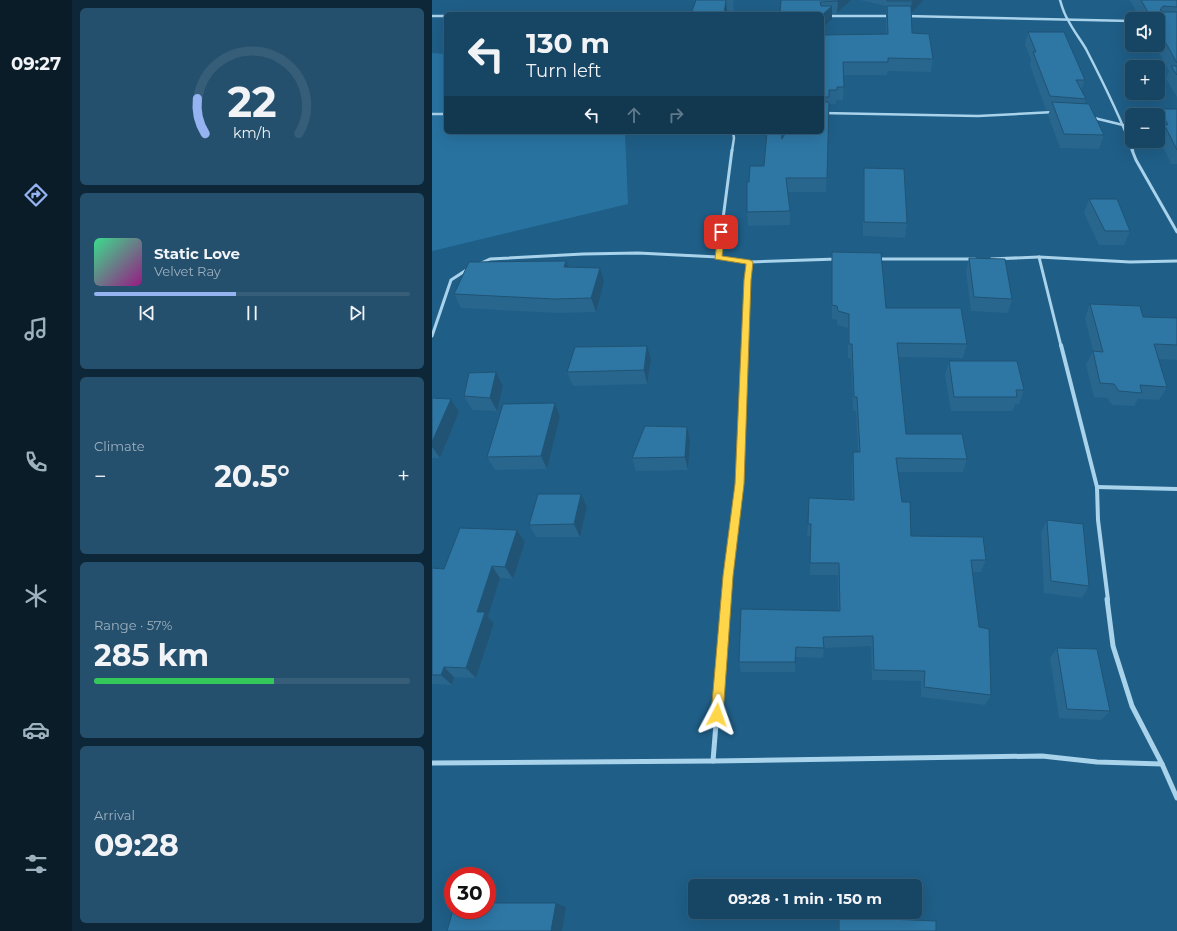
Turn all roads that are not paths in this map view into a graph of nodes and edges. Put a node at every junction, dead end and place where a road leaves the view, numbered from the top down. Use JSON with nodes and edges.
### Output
{"nodes":[{"id":1,"x":1060,"y":0,"type":"edge"},
{"id":2,"x":432,"y":16,"type":"edge"},
{"id":3,"x":444,"y":16,"type":"edge"},
{"id":4,"x":824,"y":16,"type":"edge"},
{"id":5,"x":897,"y":16,"type":"edge"},
{"id":6,"x":905,"y":16,"type":"edge"},
{"id":7,"x":1067,"y":19,"type":"junction"},
{"id":8,"x":1125,"y":21,"type":"edge"},
{"id":9,"x":1057,"y":112,"type":"edge"},
{"id":10,"x":824,"y":113,"type":"edge"},
{"id":11,"x":432,"y":114,"type":"edge"},
{"id":12,"x":444,"y":114,"type":"edge"},
{"id":13,"x":1083,"y":115,"type":"edge"},
{"id":14,"x":1123,"y":125,"type":"junction"},
{"id":15,"x":733,"y":134,"type":"edge"},
{"id":16,"x":1177,"y":232,"type":"edge"},
{"id":17,"x":1039,"y":257,"type":"junction"},
{"id":18,"x":718,"y":258,"type":"junction"},
{"id":19,"x":841,"y":259,"type":"edge"},
{"id":20,"x":873,"y":259,"type":"edge"},
{"id":21,"x":982,"y":259,"type":"edge"},
{"id":22,"x":989,"y":259,"type":"edge"},
{"id":23,"x":1177,"y":261,"type":"edge"},
{"id":24,"x":750,"y":262,"type":"junction"},
{"id":25,"x":432,"y":336,"type":"edge"},
{"id":26,"x":1097,"y":487,"type":"junction"},
{"id":27,"x":1177,"y":489,"type":"edge"},
{"id":28,"x":713,"y":762,"type":"junction"},
{"id":29,"x":432,"y":763,"type":"edge"},
{"id":30,"x":1162,"y":764,"type":"junction"},
{"id":31,"x":1177,"y":798,"type":"edge"}],
"edges":[{"from":1,"to":7,"type":"street"},
{"from":2,"to":3,"type":"street"},
{"from":4,"to":5,"type":"street"},
{"from":6,"to":7,"type":"street"},
{"from":7,"to":8,"type":"street"},
{"from":7,"to":14,"type":"street"},
{"from":9,"to":10,"type":"street"},
{"from":11,"to":12,"type":"street"},
{"from":13,"to":14,"type":"street"},
{"from":14,"to":16,"type":"street"},
{"from":15,"to":18,"type":"street"},
{"from":17,"to":22,"type":"street"},
{"from":17,"to":23,"type":"street"},
{"from":17,"to":26,"type":"street"},
{"from":18,"to":24,"type":"street"},
{"from":18,"to":25,"type":"street"},
{"from":19,"to":24,"type":"street"},
{"from":20,"to":21,"type":"street"},
{"from":24,"to":28,"type":"street"},
{"from":26,"to":27,"type":"street"},
{"from":26,"to":30,"type":"street"},
{"from":28,"to":29,"type":"street"},
{"from":28,"to":30,"type":"street"},
{"from":30,"to":31,"type":"street"}]}
